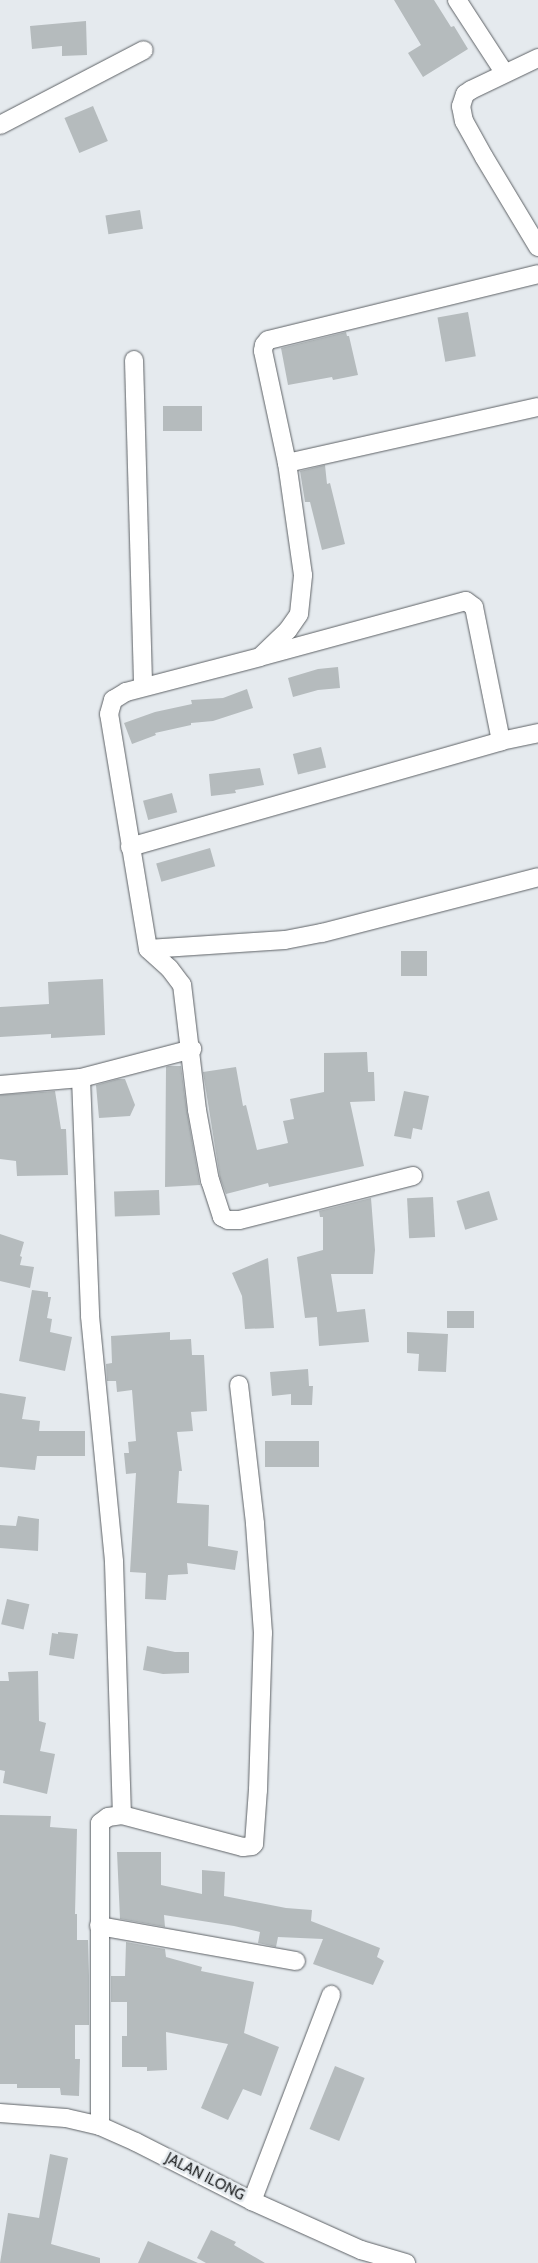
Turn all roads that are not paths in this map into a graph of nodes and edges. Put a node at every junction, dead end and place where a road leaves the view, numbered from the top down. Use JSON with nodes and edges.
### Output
{"nodes":[{"id":1,"x":457,"y":0,"type":"edge"},
{"id":2,"x":144,"y":50,"type":"dead end"},
{"id":3,"x":538,"y":58,"type":"edge"},
{"id":4,"x":504,"y":72,"type":"junction"},
{"id":5,"x":0,"y":125,"type":"edge"},
{"id":6,"x":538,"y":248,"type":"edge"},
{"id":7,"x":538,"y":274,"type":"edge"},
{"id":8,"x":134,"y":360,"type":"dead end"},
{"id":9,"x":538,"y":408,"type":"edge"},
{"id":10,"x":287,"y":463,"type":"junction"},
{"id":11,"x":260,"y":657,"type":"junction"},
{"id":12,"x":143,"y":686,"type":"junction"},
{"id":13,"x":538,"y":734,"type":"edge"},
{"id":14,"x":501,"y":741,"type":"junction"},
{"id":15,"x":130,"y":847,"type":"junction"},
{"id":16,"x":538,"y":877,"type":"edge"},
{"id":17,"x":148,"y":949,"type":"junction"},
{"id":18,"x":192,"y":1050,"type":"junction"},
{"id":19,"x":81,"y":1078,"type":"junction"},
{"id":20,"x":0,"y":1085,"type":"edge"},
{"id":21,"x":413,"y":1176,"type":"dead end"},
{"id":22,"x":239,"y":1385,"type":"dead end"},
{"id":23,"x":122,"y":1816,"type":"junction"},
{"id":24,"x":99,"y":1926,"type":"junction"},
{"id":25,"x":296,"y":1961,"type":"dead end"},
{"id":26,"x":331,"y":1995,"type":"dead end"},
{"id":27,"x":0,"y":2113,"type":"edge"},
{"id":28,"x":100,"y":2126,"type":"junction"},
{"id":29,"x":252,"y":2201,"type":"junction"},
{"id":30,"x":358,"y":2256,"type":"edge"},
{"id":31,"x":406,"y":2263,"type":"edge"}],
"edges":[{"from":1,"to":4,"type":"street"},
{"from":2,"to":5,"type":"street"},
{"from":3,"to":4,"type":"street"},
{"from":4,"to":6,"type":"street"},
{"from":7,"to":10,"type":"street"},
{"from":8,"to":12,"type":"street"},
{"from":9,"to":10,"type":"street"},
{"from":10,"to":11,"type":"street"},
{"from":11,"to":12,"type":"street"},
{"from":11,"to":14,"type":"street"},
{"from":12,"to":15,"type":"street"},
{"from":13,"to":14,"type":"street"},
{"from":14,"to":15,"type":"street"},
{"from":15,"to":17,"type":"street"},
{"from":16,"to":17,"type":"street"},
{"from":17,"to":18,"type":"street"},
{"from":18,"to":19,"type":"street"},
{"from":18,"to":21,"type":"street"},
{"from":19,"to":20,"type":"street"},
{"from":19,"to":23,"type":"street"},
{"from":22,"to":23,"type":"street"},
{"from":23,"to":24,"type":"street"},
{"from":24,"to":25,"type":"street"},
{"from":24,"to":28,"type":"street"},
{"from":26,"to":29,"type":"street"},
{"from":27,"to":28,"type":"street","name":"JALAN ILONG"},
{"from":28,"to":29,"type":"street","name":"JALAN ILONG"},
{"from":29,"to":30,"type":"street","name":"JALAN ILONG"},
{"from":30,"to":31,"type":"street","name":"JALAN ILONG"}]}
